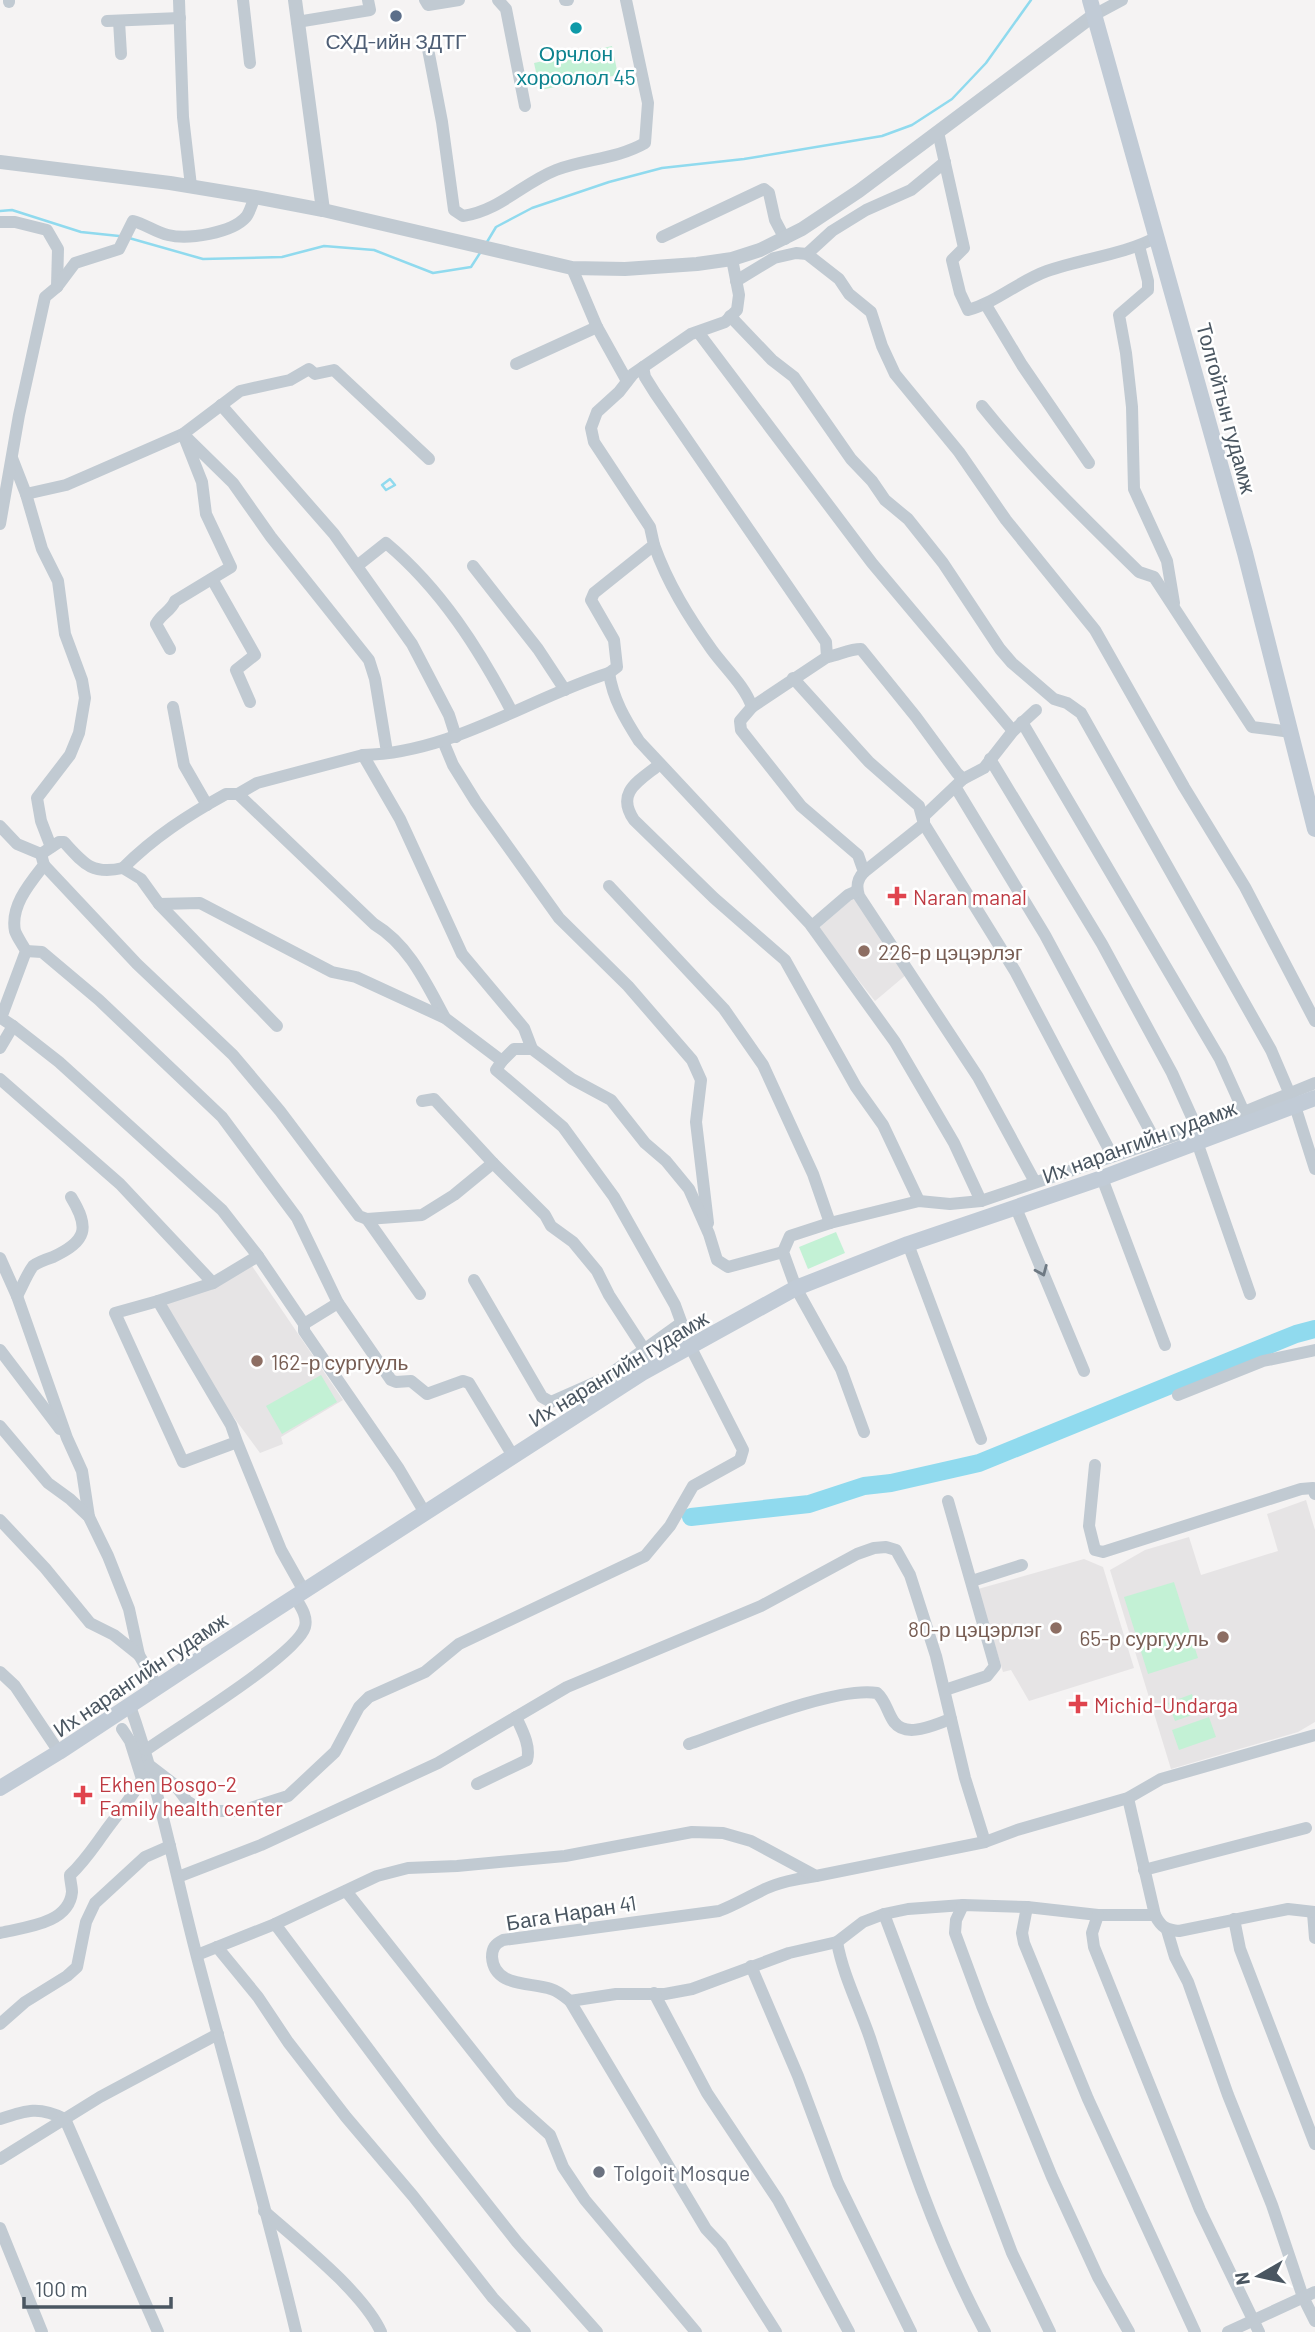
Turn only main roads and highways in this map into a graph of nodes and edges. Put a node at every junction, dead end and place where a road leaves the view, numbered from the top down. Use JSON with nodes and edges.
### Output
{"nodes":[{"id":1,"x":1092,"y":7,"type":"edge"},
{"id":2,"x":1314,"y":820,"type":"edge"},
{"id":3,"x":1315,"y":1098,"type":"edge"},
{"id":4,"x":0,"y":1788,"type":"edge"}],
"edges":[{"from":1,"to":2,"type":"main road","name":"Толгойтын гудамж"},
{"from":3,"to":4,"type":"main road","name":"Их нарангийн гудамж"}]}
